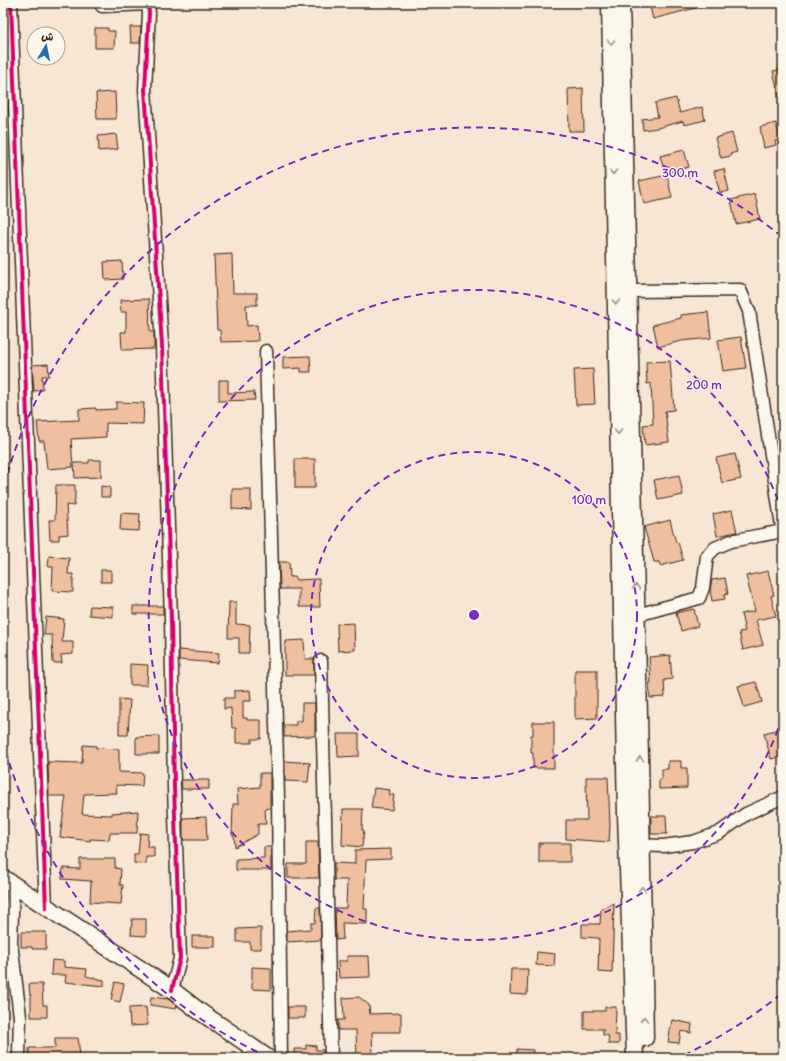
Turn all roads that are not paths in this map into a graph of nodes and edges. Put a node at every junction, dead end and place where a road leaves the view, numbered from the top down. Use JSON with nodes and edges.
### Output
{"nodes":[{"id":1,"x":11,"y":3,"type":"edge"},
{"id":2,"x":610,"y":3,"type":"edge"},
{"id":3,"x":621,"y":3,"type":"edge"},
{"id":4,"x":148,"y":4,"type":"edge"},
{"id":5,"x":102,"y":6,"type":"dead end"},
{"id":6,"x":622,"y":275,"type":"junction"},
{"id":7,"x":629,"y":291,"type":"junction"},
{"id":8,"x":266,"y":351,"type":"dead end"},
{"id":9,"x":783,"y":532,"type":"edge"},
{"id":10,"x":637,"y":615,"type":"junction"},
{"id":11,"x":321,"y":662,"type":"dead end"},
{"id":12,"x":783,"y":797,"type":"edge"},
{"id":13,"x":634,"y":845,"type":"junction"},
{"id":14,"x":8,"y":881,"type":"edge"},
{"id":15,"x":46,"y":908,"type":"junction"},
{"id":16,"x":172,"y":990,"type":"junction"},
{"id":17,"x":19,"y":1054,"type":"dead end"},
{"id":18,"x":268,"y":1058,"type":"edge"},
{"id":19,"x":281,"y":1058,"type":"edge"},
{"id":20,"x":331,"y":1058,"type":"edge"},
{"id":21,"x":635,"y":1058,"type":"edge"},
{"id":22,"x":644,"y":1058,"type":"edge"}],
"edges":[{"from":1,"to":15,"type":"street"},
{"from":2,"to":6,"type":"main road","one_way":true},
{"from":3,"to":6,"type":"main road"},
{"from":4,"to":5,"type":"street"},
{"from":4,"to":16,"type":"street"},
{"from":6,"to":7,"type":"main road"},
{"from":6,"to":13,"type":"main road","one_way":true},
{"from":7,"to":9,"type":"street"},
{"from":10,"to":7,"type":"main road","one_way":true},
{"from":8,"to":19,"type":"street"},
{"from":9,"to":10,"type":"street"},
{"from":13,"to":10,"type":"main road","one_way":true},
{"from":11,"to":20,"type":"street"},
{"from":12,"to":13,"type":"street"},
{"from":13,"to":21,"type":"main road"},
{"from":22,"to":13,"type":"main road","one_way":true},
{"from":14,"to":15,"type":"main road"},
{"from":14,"to":17,"type":"street"},
{"from":15,"to":16,"type":"main road"},
{"from":16,"to":18,"type":"main road"}]}
